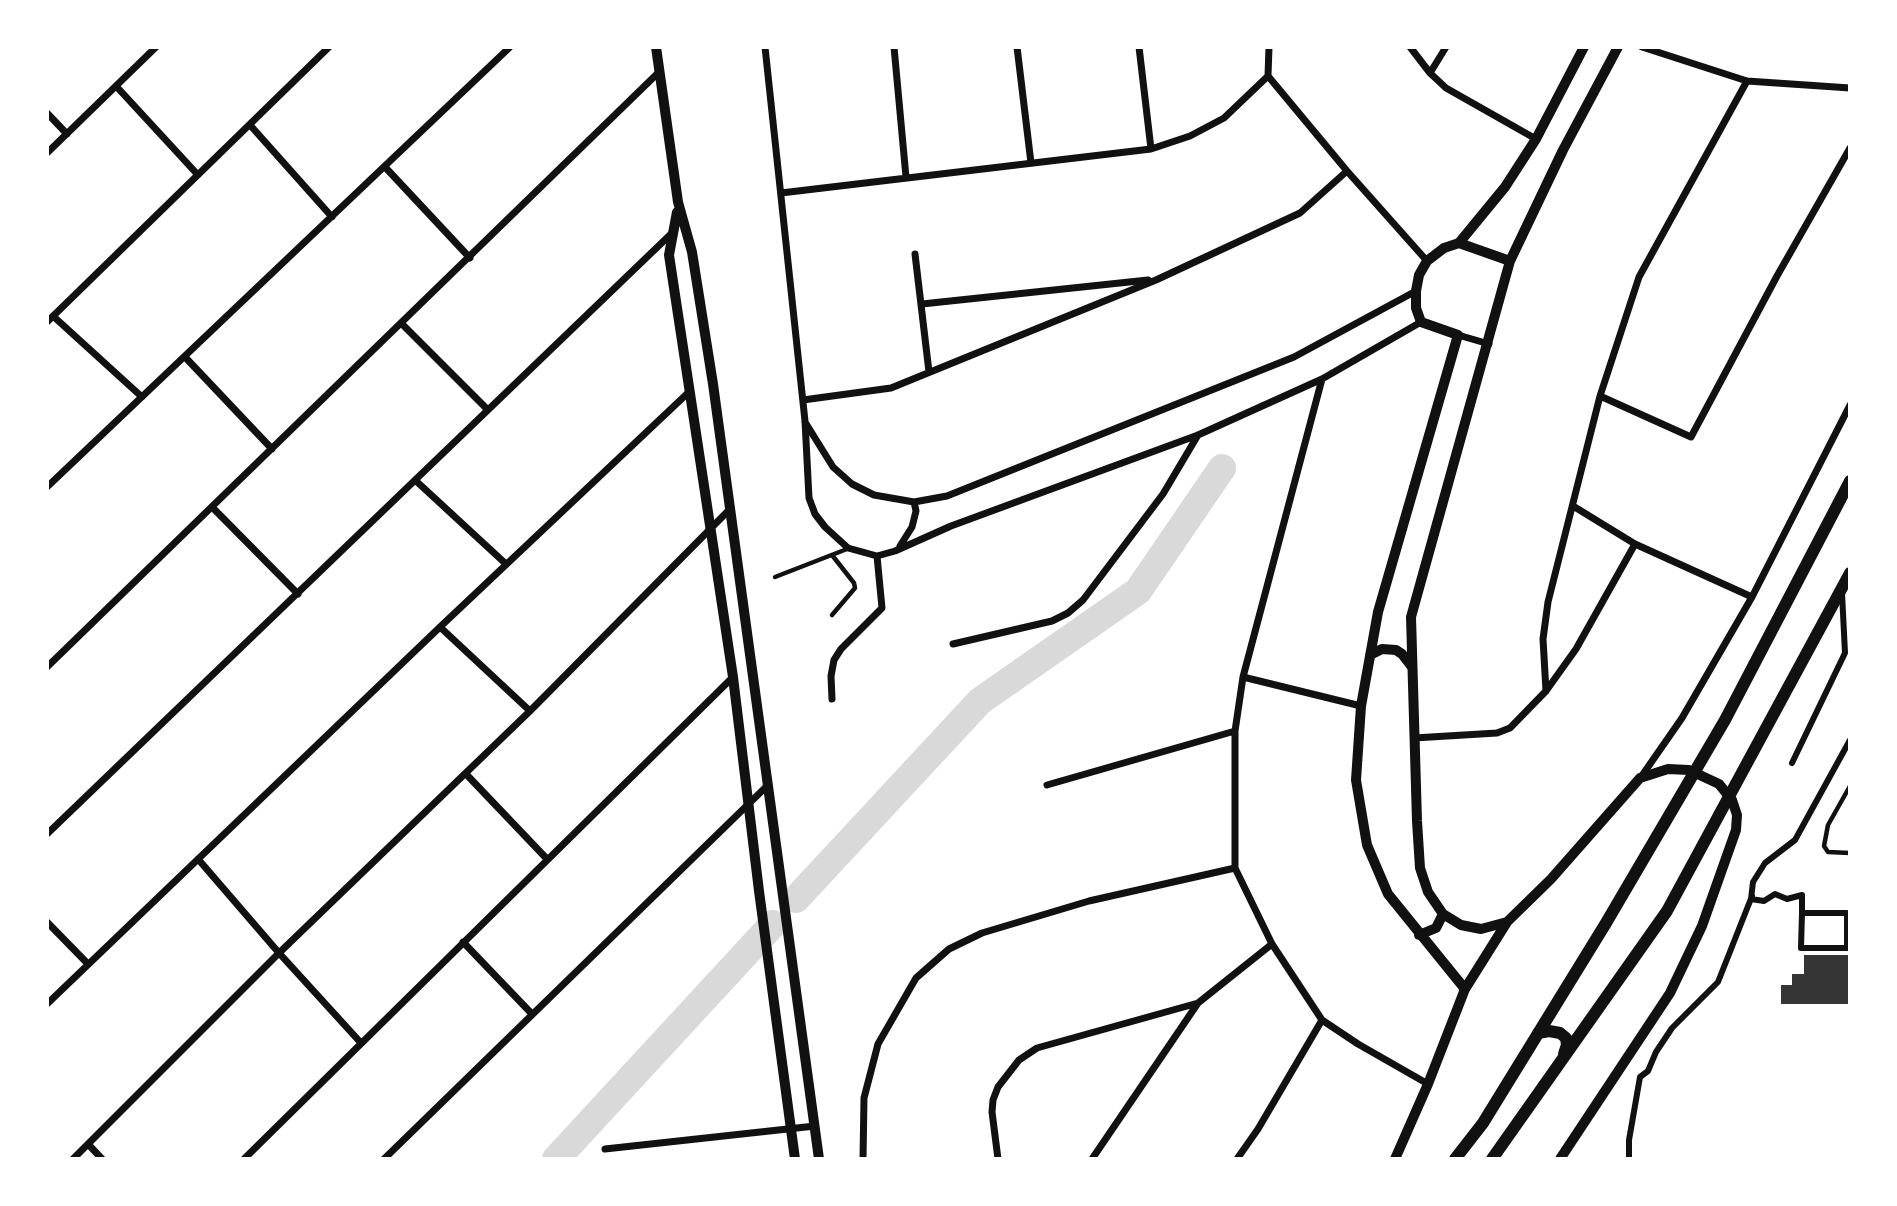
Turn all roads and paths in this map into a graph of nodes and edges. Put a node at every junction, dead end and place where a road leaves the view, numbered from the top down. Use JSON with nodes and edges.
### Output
{"nodes":[{"id":1,"x":156,"y":47,"type":"edge"},
{"id":2,"x":330,"y":47,"type":"edge"},
{"id":3,"x":510,"y":47,"type":"edge"},
{"id":4,"x":656,"y":47,"type":"edge"},
{"id":5,"x":765,"y":47,"type":"edge"},
{"id":6,"x":894,"y":47,"type":"edge"},
{"id":7,"x":1017,"y":47,"type":"edge"},
{"id":8,"x":1139,"y":47,"type":"edge"},
{"id":9,"x":1269,"y":47,"type":"edge"},
{"id":10,"x":1410,"y":47,"type":"edge"},
{"id":11,"x":1446,"y":47,"type":"edge"},
{"id":12,"x":1584,"y":47,"type":"edge"},
{"id":13,"x":1618,"y":47,"type":"edge"},
{"id":14,"x":1642,"y":47,"type":"edge"},
{"id":15,"x":659,"y":72,"type":"junction"},
{"id":16,"x":1430,"y":73,"type":"junction"},
{"id":17,"x":1268,"y":76,"type":"junction"},
{"id":18,"x":1747,"y":81,"type":"junction"},
{"id":19,"x":116,"y":86,"type":"junction"},
{"id":20,"x":1850,"y":89,"type":"edge"},
{"id":21,"x":47,"y":113,"type":"edge"},
{"id":22,"x":250,"y":125,"type":"junction"},
{"id":23,"x":66,"y":134,"type":"junction"},
{"id":24,"x":1536,"y":139,"type":"junction"},
{"id":25,"x":1850,"y":148,"type":"edge"},
{"id":26,"x":1151,"y":149,"type":"junction"},
{"id":27,"x":47,"y":153,"type":"edge"},
{"id":28,"x":1031,"y":163,"type":"junction"},
{"id":29,"x":385,"y":167,"type":"junction"},
{"id":30,"x":1347,"y":171,"type":"junction"},
{"id":31,"x":198,"y":175,"type":"junction"},
{"id":32,"x":906,"y":177,"type":"junction"},
{"id":33,"x":781,"y":193,"type":"junction"},
{"id":34,"x":332,"y":217,"type":"junction"},
{"id":35,"x":679,"y":227,"type":"junction"},
{"id":36,"x":1459,"y":243,"type":"junction"},
{"id":37,"x":915,"y":254,"type":"dead end"},
{"id":38,"x":470,"y":258,"type":"junction"},
{"id":39,"x":1427,"y":261,"type":"junction"},
{"id":40,"x":1510,"y":261,"type":"junction"},
{"id":41,"x":1156,"y":280,"type":"junction"},
{"id":42,"x":1416,"y":291,"type":"junction"},
{"id":43,"x":922,"y":303,"type":"junction"},
{"id":44,"x":50,"y":319,"type":"edge"},
{"id":45,"x":1421,"y":322,"type":"junction"},
{"id":46,"x":402,"y":324,"type":"junction"},
{"id":47,"x":1458,"y":335,"type":"junction"},
{"id":48,"x":1489,"y":344,"type":"junction"},
{"id":49,"x":185,"y":357,"type":"junction"},
{"id":50,"x":929,"y":372,"type":"junction"},
{"id":51,"x":1322,"y":379,"type":"junction"},
{"id":52,"x":691,"y":390,"type":"junction"},
{"id":53,"x":1600,"y":396,"type":"junction"},
{"id":54,"x":142,"y":397,"type":"junction"},
{"id":55,"x":803,"y":400,"type":"junction"},
{"id":56,"x":1850,"y":405,"type":"edge"},
{"id":57,"x":488,"y":410,"type":"junction"},
{"id":58,"x":805,"y":421,"type":"junction"},
{"id":59,"x":1198,"y":435,"type":"junction"},
{"id":60,"x":272,"y":449,"type":"junction"},
{"id":61,"x":415,"y":480,"type":"junction"},
{"id":62,"x":1850,"y":481,"type":"edge"},
{"id":63,"x":47,"y":487,"type":"edge"},
{"id":64,"x":914,"y":502,"type":"junction"},
{"id":65,"x":1573,"y":506,"type":"junction"},
{"id":66,"x":212,"y":507,"type":"junction"},
{"id":67,"x":731,"y":508,"type":"junction"},
{"id":68,"x":712,"y":526,"type":"junction"},
{"id":69,"x":1635,"y":544,"type":"junction"},
{"id":70,"x":848,"y":548,"type":"junction"},
{"id":71,"x":895,"y":551,"type":"junction"},
{"id":72,"x":832,"y":555,"type":"junction"},
{"id":73,"x":877,"y":556,"type":"junction"},
{"id":74,"x":506,"y":564,"type":"junction"},
{"id":75,"x":1850,"y":573,"type":"edge"},
{"id":76,"x":775,"y":577,"type":"dead end"},
{"id":77,"x":1842,"y":591,"type":"junction"},
{"id":78,"x":298,"y":594,"type":"junction"},
{"id":79,"x":1752,"y":597,"type":"junction"},
{"id":80,"x":832,"y":615,"type":"dead end"},
{"id":81,"x":440,"y":627,"type":"junction"},
{"id":82,"x":953,"y":644,"type":"dead end"},
{"id":83,"x":1370,"y":655,"type":"junction"},
{"id":84,"x":47,"y":667,"type":"edge"},
{"id":85,"x":1412,"y":667,"type":"junction"},
{"id":86,"x":733,"y":677,"type":"junction"},
{"id":87,"x":1243,"y":677,"type":"junction"},
{"id":88,"x":1546,"y":691,"type":"junction"},
{"id":89,"x":832,"y":699,"type":"dead end"},
{"id":90,"x":1361,"y":706,"type":"junction"},
{"id":91,"x":530,"y":711,"type":"junction"},
{"id":92,"x":1235,"y":731,"type":"junction"},
{"id":93,"x":1414,"y":738,"type":"junction"},
{"id":94,"x":1850,"y":740,"type":"edge"},
{"id":95,"x":1792,"y":763,"type":"dead end"},
{"id":96,"x":466,"y":774,"type":"junction"},
{"id":97,"x":1640,"y":778,"type":"junction"},
{"id":98,"x":769,"y":785,"type":"junction"},
{"id":99,"x":1046,"y":785,"type":"dead end"},
{"id":100,"x":1850,"y":786,"type":"edge"},
{"id":101,"x":750,"y":804,"type":"junction"},
{"id":102,"x":47,"y":834,"type":"edge"},
{"id":103,"x":1850,"y":853,"type":"edge"},
{"id":104,"x":198,"y":859,"type":"junction"},
{"id":105,"x":547,"y":859,"type":"junction"},
{"id":106,"x":1235,"y":868,"type":"junction"},
{"id":107,"x":780,"y":884,"type":"junction"},
{"id":108,"x":759,"y":891,"type":"junction"},
{"id":109,"x":1752,"y":896,"type":"junction"},
{"id":110,"x":1802,"y":913,"type":"junction"},
{"id":111,"x":1443,"y":914,"type":"junction"},
{"id":112,"x":47,"y":922,"type":"edge"},
{"id":113,"x":1507,"y":922,"type":"junction"},
{"id":114,"x":1419,"y":935,"type":"junction"},
{"id":115,"x":463,"y":942,"type":"junction"},
{"id":116,"x":1272,"y":944,"type":"junction"},
{"id":117,"x":1848,"y":948,"type":"edge"},
{"id":118,"x":279,"y":953,"type":"junction"},
{"id":119,"x":88,"y":964,"type":"junction"},
{"id":120,"x":1465,"y":989,"type":"junction"},
{"id":121,"x":1198,"y":1003,"type":"junction"},
{"id":122,"x":47,"y":1004,"type":"edge"},
{"id":123,"x":533,"y":1014,"type":"junction"},
{"id":124,"x":1322,"y":1020,"type":"junction"},
{"id":125,"x":1538,"y":1033,"type":"junction"},
{"id":126,"x":361,"y":1043,"type":"junction"},
{"id":127,"x":1563,"y":1058,"type":"junction"},
{"id":128,"x":1428,"y":1084,"type":"junction"},
{"id":129,"x":815,"y":1126,"type":"junction"},
{"id":130,"x":791,"y":1129,"type":"junction"},
{"id":131,"x":88,"y":1144,"type":"junction"},
{"id":132,"x":605,"y":1149,"type":"dead end"},
{"id":133,"x":246,"y":1158,"type":"edge"},
{"id":134,"x":73,"y":1159,"type":"edge"},
{"id":135,"x":102,"y":1159,"type":"edge"},
{"id":136,"x":384,"y":1159,"type":"edge"},
{"id":137,"x":794,"y":1159,"type":"edge"},
{"id":138,"x":819,"y":1159,"type":"edge"},
{"id":139,"x":863,"y":1159,"type":"edge"},
{"id":140,"x":998,"y":1159,"type":"edge"},
{"id":141,"x":1091,"y":1159,"type":"edge"},
{"id":142,"x":1237,"y":1159,"type":"edge"},
{"id":143,"x":1395,"y":1159,"type":"edge"},
{"id":144,"x":1455,"y":1159,"type":"edge"},
{"id":145,"x":1492,"y":1159,"type":"edge"},
{"id":146,"x":1560,"y":1159,"type":"edge"},
{"id":147,"x":1629,"y":1159,"type":"edge"}],
"edges":[{"from":1,"to":19,"type":"street"},
{"from":2,"to":22,"type":"street"},
{"from":3,"to":29,"type":"street"},
{"from":4,"to":15,"type":"street"},
{"from":5,"to":33,"type":"street"},
{"from":6,"to":32,"type":"street"},
{"from":7,"to":28,"type":"street"},
{"from":8,"to":26,"type":"street"},
{"from":9,"to":17,"type":"street"},
{"from":10,"to":16,"type":"street"},
{"from":11,"to":16,"type":"street"},
{"from":12,"to":24,"type":"street"},
{"from":13,"to":40,"type":"street"},
{"from":14,"to":18,"type":"street"},
{"from":15,"to":35,"type":"street"},
{"from":15,"to":38,"type":"street"},
{"from":16,"to":24,"type":"street"},
{"from":17,"to":26,"type":"street"},
{"from":17,"to":30,"type":"street"},
{"from":18,"to":20,"type":"street"},
{"from":18,"to":53,"type":"street"},
{"from":19,"to":23,"type":"street"},
{"from":19,"to":31,"type":"street"},
{"from":21,"to":23,"type":"street"},
{"from":22,"to":31,"type":"street"},
{"from":22,"to":34,"type":"street"},
{"from":23,"to":27,"type":"street"},
{"from":24,"to":36,"type":"street"},
{"from":25,"to":53,"type":"street"},
{"from":26,"to":28,"type":"street"},
{"from":28,"to":32,"type":"street"},
{"from":29,"to":34,"type":"street"},
{"from":29,"to":38,"type":"street"},
{"from":30,"to":39,"type":"street"},
{"from":30,"to":41,"type":"street"},
{"from":31,"to":44,"type":"street"},
{"from":32,"to":33,"type":"street"},
{"from":33,"to":55,"type":"street"},
{"from":34,"to":49,"type":"street"},
{"from":35,"to":52,"type":"street"},
{"from":35,"to":57,"type":"street"},
{"from":35,"to":67,"type":"street"},
{"from":36,"to":39,"type":"street"},
{"from":36,"to":40,"type":"street"},
{"from":37,"to":43,"type":"street"},
{"from":38,"to":46,"type":"street"},
{"from":39,"to":42,"type":"street"},
{"from":40,"to":48,"type":"street"},
{"from":41,"to":43,"type":"street"},
{"from":41,"to":50,"type":"street"},
{"from":42,"to":45,"type":"street"},
{"from":42,"to":64,"type":"street"},
{"from":43,"to":50,"type":"street"},
{"from":44,"to":54,"type":"street"},
{"from":45,"to":47,"type":"street"},
{"from":45,"to":51,"type":"street"},
{"from":46,"to":57,"type":"street"},
{"from":46,"to":60,"type":"street"},
{"from":47,"to":48,"type":"street"},
{"from":47,"to":83,"type":"street"},
{"from":48,"to":85,"type":"street"},
{"from":49,"to":54,"type":"street"},
{"from":49,"to":60,"type":"street"},
{"from":50,"to":55,"type":"street"},
{"from":51,"to":59,"type":"street"},
{"from":51,"to":87,"type":"street"},
{"from":52,"to":68,"type":"street"},
{"from":52,"to":74,"type":"street"},
{"from":53,"to":65,"type":"street"},
{"from":54,"to":63,"type":"street"},
{"from":55,"to":58,"type":"street"},
{"from":56,"to":79,"type":"street"},
{"from":57,"to":61,"type":"street"},
{"from":58,"to":64,"type":"street"},
{"from":58,"to":70,"type":"street"},
{"from":59,"to":71,"type":"street"},
{"from":59,"to":82,"type":"street"},
{"from":60,"to":66,"type":"street"},
{"from":61,"to":74,"type":"street"},
{"from":61,"to":78,"type":"street"},
{"from":62,"to":125,"type":"main road"},
{"from":64,"to":71,"type":"street"},
{"from":65,"to":69,"type":"street"},
{"from":65,"to":88,"type":"street"},
{"from":66,"to":78,"type":"street"},
{"from":66,"to":84,"type":"street"},
{"from":67,"to":68,"type":"street"},
{"from":67,"to":98,"type":"street"},
{"from":68,"to":86,"type":"street"},
{"from":68,"to":91,"type":"street"},
{"from":69,"to":79,"type":"street"},
{"from":69,"to":88,"type":"street"},
{"from":70,"to":72,"type":"lane"},
{"from":70,"to":73,"type":"street"},
{"from":71,"to":73,"type":"street"},
{"from":72,"to":76,"type":"lane"},
{"from":72,"to":80,"type":"lane"},
{"from":73,"to":89,"type":"street"},
{"from":74,"to":81,"type":"street"},
{"from":75,"to":77,"type":"main road"},
{"from":77,"to":95,"type":"street"},
{"from":77,"to":127,"type":"main road"},
{"from":78,"to":102,"type":"street"},
{"from":79,"to":97,"type":"street"},
{"from":81,"to":91,"type":"street"},
{"from":81,"to":104,"type":"street"},
{"from":83,"to":85,"type":"street"},
{"from":83,"to":90,"type":"street"},
{"from":85,"to":93,"type":"street"},
{"from":86,"to":101,"type":"street"},
{"from":86,"to":105,"type":"street"},
{"from":87,"to":90,"type":"street"},
{"from":87,"to":92,"type":"street"},
{"from":88,"to":93,"type":"street"},
{"from":90,"to":114,"type":"street"},
{"from":91,"to":96,"type":"street"},
{"from":92,"to":99,"type":"street"},
{"from":92,"to":106,"type":"street"},
{"from":93,"to":111,"type":"street"},
{"from":94,"to":109,"type":"street"},
{"from":96,"to":105,"type":"street"},
{"from":96,"to":118,"type":"street"},
{"from":97,"to":113,"type":"street"},
{"from":97,"to":146,"type":"street"},
{"from":98,"to":101,"type":"street"},
{"from":98,"to":107,"type":"street"},
{"from":100,"to":103,"type":"lane"},
{"from":101,"to":108,"type":"street"},
{"from":101,"to":123,"type":"street"},
{"from":104,"to":118,"type":"street"},
{"from":104,"to":119,"type":"street"},
{"from":105,"to":115,"type":"street"},
{"from":106,"to":116,"type":"street"},
{"from":106,"to":139,"type":"street"},
{"from":107,"to":108,"type":"street"},
{"from":107,"to":129,"type":"street"},
{"from":108,"to":130,"type":"street"},
{"from":109,"to":110,"type":"street"},
{"from":109,"to":147,"type":"street"},
{"from":110,"to":117,"type":"street"},
{"from":110,"to":117,"type":"street"},
{"from":111,"to":113,"type":"street"},
{"from":111,"to":114,"type":"street"},
{"from":112,"to":119,"type":"street"},
{"from":113,"to":120,"type":"street"},
{"from":114,"to":120,"type":"street"},
{"from":115,"to":123,"type":"street"},
{"from":115,"to":126,"type":"street"},
{"from":116,"to":121,"type":"street"},
{"from":116,"to":124,"type":"street"},
{"from":118,"to":126,"type":"street"},
{"from":118,"to":131,"type":"street"},
{"from":119,"to":122,"type":"street"},
{"from":120,"to":128,"type":"street"},
{"from":121,"to":140,"type":"street"},
{"from":121,"to":141,"type":"street"},
{"from":123,"to":136,"type":"street"},
{"from":124,"to":128,"type":"street"},
{"from":124,"to":142,"type":"street"},
{"from":125,"to":127,"type":"main road"},
{"from":125,"to":144,"type":"main road"},
{"from":126,"to":133,"type":"street"},
{"from":127,"to":145,"type":"main road"},
{"from":128,"to":143,"type":"street"},
{"from":129,"to":130,"type":"street"},
{"from":129,"to":138,"type":"street"},
{"from":130,"to":132,"type":"street"},
{"from":130,"to":137,"type":"street"},
{"from":131,"to":134,"type":"street"},
{"from":131,"to":135,"type":"street"}]}
